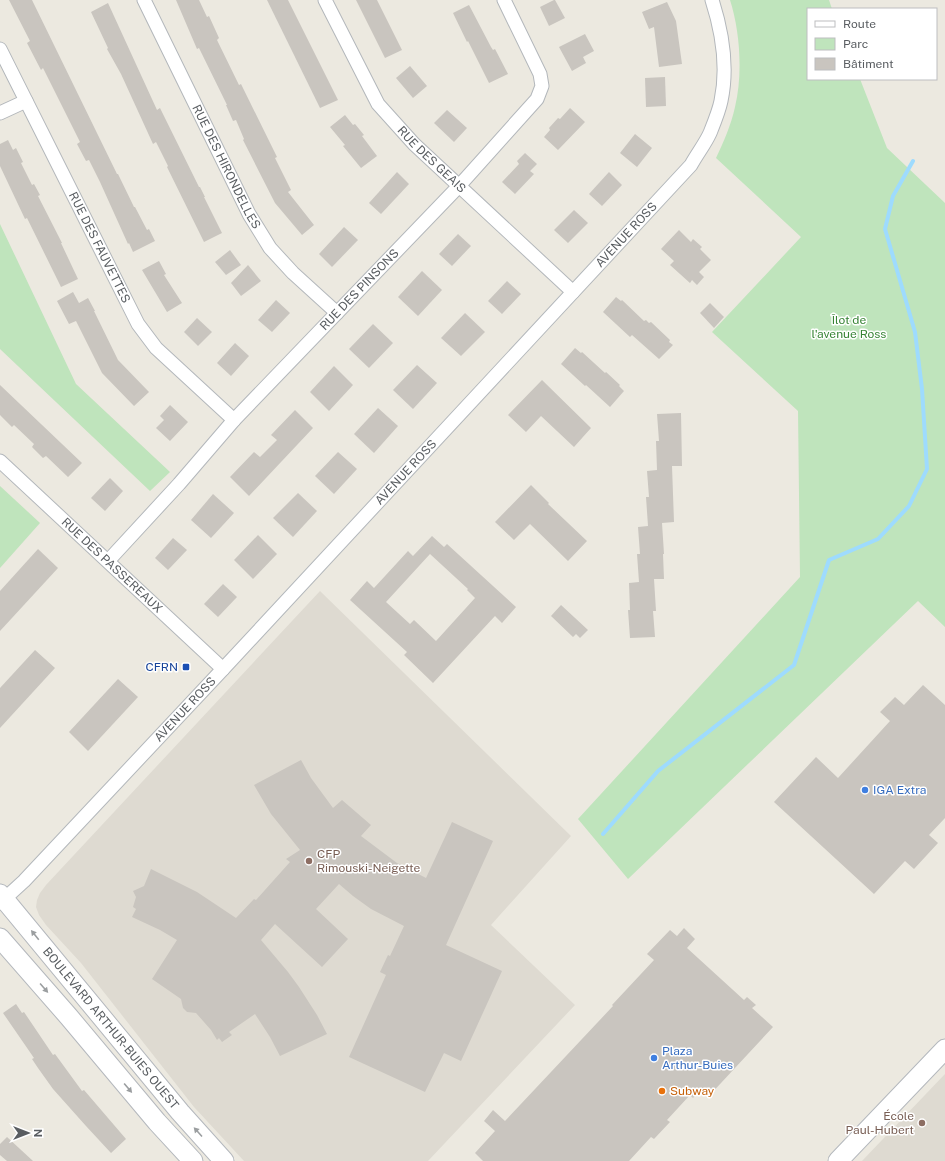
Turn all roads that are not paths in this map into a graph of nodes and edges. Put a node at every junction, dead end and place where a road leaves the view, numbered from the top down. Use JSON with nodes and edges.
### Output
{"nodes":[{"id":1,"x":144,"y":0,"type":"edge"},
{"id":2,"x":325,"y":0,"type":"edge"},
{"id":3,"x":504,"y":0,"type":"edge"},
{"id":4,"x":712,"y":0,"type":"edge"},
{"id":5,"x":0,"y":49,"type":"edge"},
{"id":6,"x":26,"y":101,"type":"junction"},
{"id":7,"x":0,"y":113,"type":"edge"},
{"id":8,"x":459,"y":186,"type":"junction"},
{"id":9,"x":573,"y":292,"type":"junction"},
{"id":10,"x":337,"y":313,"type":"junction"},
{"id":11,"x":234,"y":420,"type":"junction"},
{"id":12,"x":0,"y":460,"type":"edge"},
{"id":13,"x":108,"y":560,"type":"junction"},
{"id":14,"x":223,"y":669,"type":"junction"},
{"id":15,"x":2,"y":898,"type":"edge"},
{"id":16,"x":0,"y":938,"type":"edge"},
{"id":17,"x":945,"y":1048,"type":"edge"},
{"id":18,"x":193,"y":1161,"type":"edge"},
{"id":19,"x":224,"y":1161,"type":"edge"},
{"id":20,"x":838,"y":1161,"type":"edge"}],
"edges":[{"from":1,"to":10,"type":"street","name":"RUE DES HIRONDELLES"},
{"from":2,"to":8,"type":"street","name":"RUE DES GEAIS"},
{"from":3,"to":8,"type":"street","name":"RUE DES PINSONS"},
{"from":4,"to":9,"type":"street","name":"AVENUE ROSS"},
{"from":5,"to":6,"type":"street","name":"RUE DES FAUVETTES"},
{"from":6,"to":7,"type":"street"},
{"from":6,"to":11,"type":"street","name":"RUE DES FAUVETTES"},
{"from":8,"to":9,"type":"street","name":"RUE DES GEAIS"},
{"from":8,"to":10,"type":"street","name":"RUE DES PINSONS"},
{"from":9,"to":14,"type":"street","name":"AVENUE ROSS"},
{"from":10,"to":11,"type":"street","name":"RUE DES PINSONS"},
{"from":11,"to":13,"type":"street","name":"RUE DES PINSONS"},
{"from":12,"to":13,"type":"street","name":"RUE DES PASSEREAUX"},
{"from":13,"to":14,"type":"street","name":"RUE DES PASSEREAUX"},
{"from":14,"to":15,"type":"street","name":"AVENUE ROSS"},
{"from":19,"to":15,"type":"street","name":"BOULEVARD ARTHUR-BUIES OUEST","one_way":true},
{"from":16,"to":18,"type":"street","name":"BOULEVARD ARTHUR-BUIES OUEST","one_way":true},
{"from":17,"to":20,"type":"street"}]}
